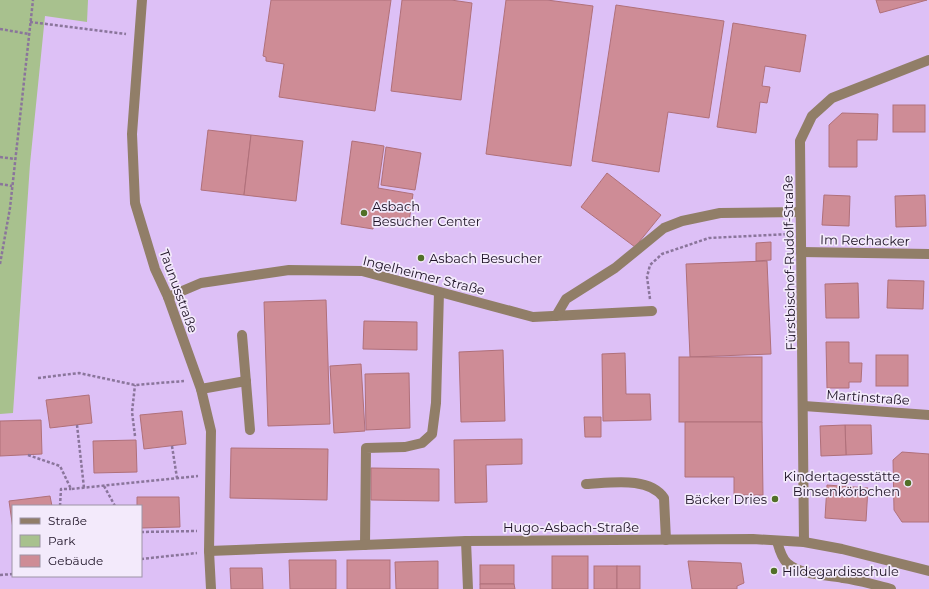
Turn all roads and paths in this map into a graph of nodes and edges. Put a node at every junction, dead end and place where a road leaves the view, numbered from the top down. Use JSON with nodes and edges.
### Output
{"nodes":[{"id":1,"x":33,"y":0,"type":"edge"},
{"id":2,"x":142,"y":0,"type":"edge"},
{"id":3,"x":30,"y":22,"type":"junction"},
{"id":4,"x":0,"y":29,"type":"edge"},
{"id":5,"x":29,"y":34,"type":"junction"},
{"id":6,"x":140,"y":35,"type":"junction"},
{"id":7,"x":929,"y":60,"type":"edge"},
{"id":8,"x":0,"y":157,"type":"edge"},
{"id":9,"x":15,"y":159,"type":"junction"},
{"id":10,"x":0,"y":184,"type":"edge"},
{"id":11,"x":12,"y":186,"type":"junction"},
{"id":12,"x":800,"y":212,"type":"junction"},
{"id":13,"x":800,"y":235,"type":"junction"},
{"id":14,"x":801,"y":252,"type":"junction"},
{"id":15,"x":929,"y":254,"type":"edge"},
{"id":16,"x":0,"y":264,"type":"edge"},
{"id":17,"x":439,"y":292,"type":"junction"},
{"id":18,"x":168,"y":297,"type":"junction"},
{"id":19,"x":652,"y":311,"type":"joint"},
{"id":20,"x":556,"y":316,"type":"junction"},
{"id":21,"x":242,"y":334,"type":"dead end"},
{"id":22,"x":38,"y":378,"type":"dead end"},
{"id":23,"x":197,"y":380,"type":"junction"},
{"id":24,"x":246,"y":381,"type":"junction"},
{"id":25,"x":135,"y":385,"type":"junction"},
{"id":26,"x":200,"y":390,"type":"junction"},
{"id":27,"x":804,"y":406,"type":"junction"},
{"id":28,"x":929,"y":415,"type":"edge"},
{"id":29,"x":77,"y":425,"type":"dead end"},
{"id":30,"x":250,"y":430,"type":"dead end"},
{"id":31,"x":135,"y":436,"type":"dead end"},
{"id":32,"x":172,"y":446,"type":"dead end"},
{"id":33,"x":28,"y":455,"type":"dead end"},
{"id":34,"x":211,"y":475,"type":"junction"},
{"id":35,"x":177,"y":478,"type":"junction"},
{"id":36,"x":586,"y":484,"type":"dead end"},
{"id":37,"x":104,"y":486,"type":"junction"},
{"id":38,"x":84,"y":488,"type":"junction"},
{"id":39,"x":71,"y":489,"type":"junction"},
{"id":40,"x":60,"y":505,"type":"edge"},
{"id":41,"x":114,"y":505,"type":"edge"},
{"id":42,"x":210,"y":531,"type":"junction"},
{"id":43,"x":142,"y":532,"type":"edge"},
{"id":44,"x":666,"y":540,"type":"junction"},
{"id":45,"x":466,"y":541,"type":"junction"},
{"id":46,"x":777,"y":541,"type":"junction"},
{"id":47,"x":804,"y":542,"type":"junction"},
{"id":48,"x":365,"y":545,"type":"junction"},
{"id":49,"x":209,"y":551,"type":"junction"},
{"id":50,"x":142,"y":559,"type":"edge"},
{"id":51,"x":929,"y":572,"type":"edge"},
{"id":52,"x":12,"y":574,"type":"edge"},
{"id":53,"x":0,"y":575,"type":"edge"},
{"id":54,"x":211,"y":589,"type":"edge"},
{"id":55,"x":468,"y":589,"type":"edge"},
{"id":56,"x":891,"y":589,"type":"edge"}],
"edges":[{"from":1,"to":3,"type":"path"},
{"from":2,"to":6,"type":"street","name":"Taunusstraße"},
{"from":3,"to":5,"type":"path"},
{"from":3,"to":6,"type":"path"},
{"from":4,"to":5,"type":"path"},
{"from":5,"to":9,"type":"path"},
{"from":6,"to":18,"type":"street","name":"Taunusstraße"},
{"from":7,"to":12,"type":"street","name":"Fürstbischof-Rudolf-Straße"},
{"from":8,"to":9,"type":"path"},
{"from":9,"to":11,"type":"path"},
{"from":10,"to":11,"type":"path"},
{"from":11,"to":16,"type":"path"},
{"from":12,"to":13,"type":"street","name":"Fürstbischof-Rudolf-Straße"},
{"from":12,"to":20,"type":"street"},
{"from":13,"to":14,"type":"street","name":"Fürstbischof-Rudolf-Straße"},
{"from":13,"to":19,"type":"path"},
{"from":14,"to":15,"type":"street","name":"Im Rechacker"},
{"from":14,"to":27,"type":"street","name":"Fürstbischof-Rudolf-Straße"},
{"from":17,"to":18,"type":"street","name":"Ingelheimer Straße"},
{"from":17,"to":20,"type":"street","name":"Ingelheimer Straße"},
{"from":17,"to":48,"type":"street"},
{"from":18,"to":23,"type":"street","name":"Taunusstraße"},
{"from":19,"to":20,"type":"street","name":"Ingelheimer Straße"},
{"from":21,"to":24,"type":"street"},
{"from":22,"to":25,"type":"path"},
{"from":23,"to":25,"type":"path"},
{"from":23,"to":26,"type":"street","name":"Taunusstraße"},
{"from":24,"to":26,"type":"street"},
{"from":24,"to":30,"type":"street"},
{"from":25,"to":31,"type":"path"},
{"from":26,"to":34,"type":"street","name":"Taunusstraße"},
{"from":27,"to":28,"type":"street","name":"Martinstraße"},
{"from":27,"to":47,"type":"street","name":"Fürstbischof-Rudolf-Straße"},
{"from":29,"to":38,"type":"path"},
{"from":32,"to":35,"type":"path"},
{"from":33,"to":39,"type":"path"},
{"from":34,"to":35,"type":"path"},
{"from":34,"to":42,"type":"street","name":"Taunusstraße"},
{"from":35,"to":37,"type":"path"},
{"from":36,"to":44,"type":"street"},
{"from":37,"to":38,"type":"path"},
{"from":37,"to":41,"type":"path"},
{"from":38,"to":39,"type":"path"},
{"from":39,"to":40,"type":"path"},
{"from":42,"to":43,"type":"path"},
{"from":42,"to":49,"type":"street","name":"Taunusstraße"},
{"from":44,"to":45,"type":"street","name":"Hugo-Asbach-Straße"},
{"from":44,"to":46,"type":"street","name":"Hugo-Asbach-Straße"},
{"from":45,"to":48,"type":"street","name":"Hugo-Asbach-Straße"},
{"from":45,"to":55,"type":"street"},
{"from":46,"to":47,"type":"street","name":"Hugo-Asbach-Straße"},
{"from":46,"to":56,"type":"street"},
{"from":47,"to":51,"type":"street","name":"Hugo-Asbach-Straße"},
{"from":48,"to":49,"type":"street","name":"Hugo-Asbach-Straße"},
{"from":49,"to":50,"type":"path"},
{"from":49,"to":54,"type":"street","name":"Taunusstraße"},
{"from":52,"to":53,"type":"path"}]}
